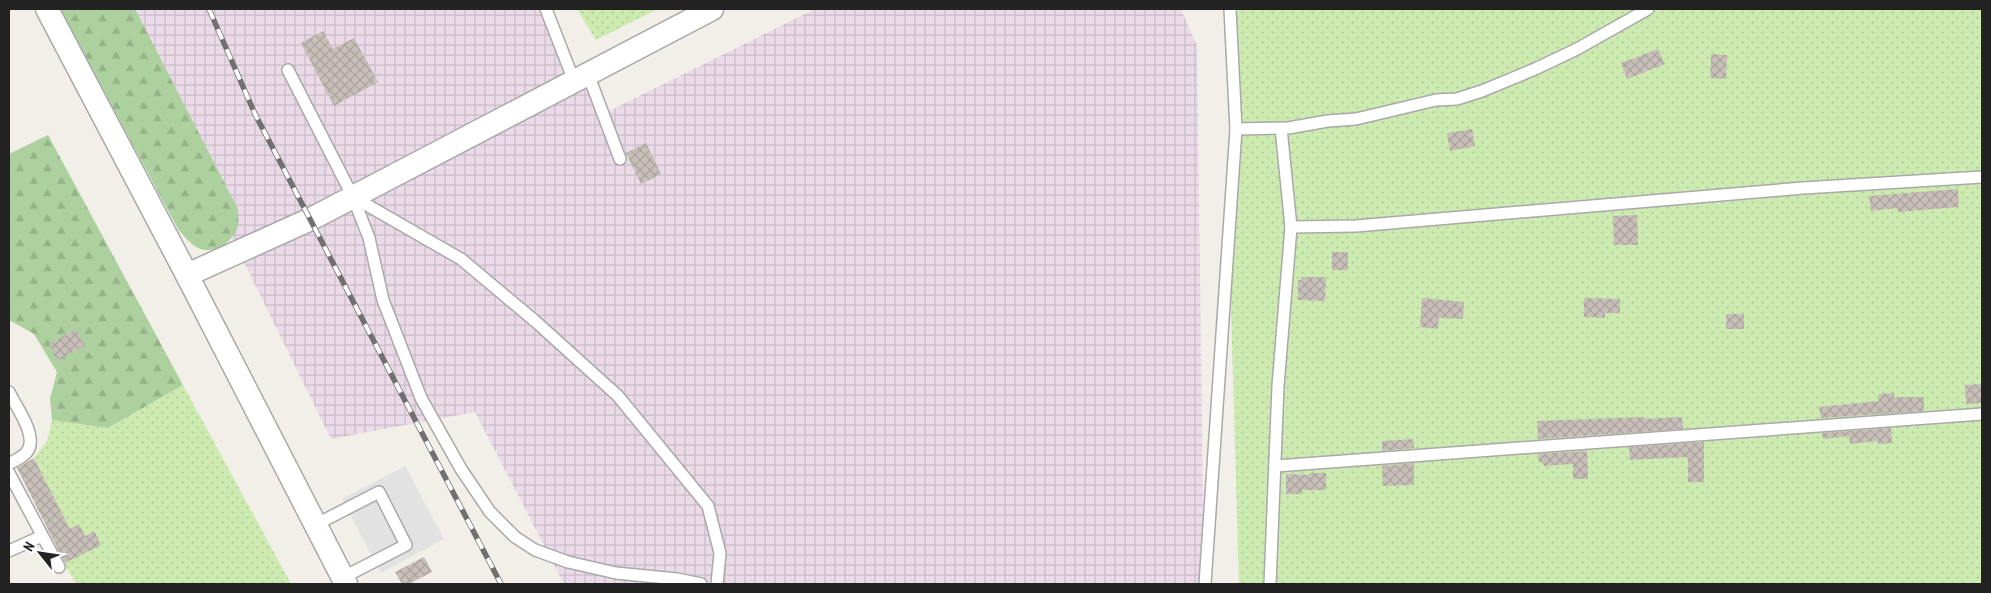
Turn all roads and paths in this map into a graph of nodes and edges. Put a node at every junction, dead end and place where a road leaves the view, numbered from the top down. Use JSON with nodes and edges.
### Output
{"nodes":[{"id":1,"x":47,"y":9,"type":"edge"},
{"id":2,"x":546,"y":9,"type":"edge"},
{"id":3,"x":712,"y":9,"type":"edge"},
{"id":4,"x":1230,"y":9,"type":"edge"},
{"id":5,"x":1648,"y":9,"type":"edge"},
{"id":6,"x":288,"y":70,"type":"dead end"},
{"id":7,"x":581,"y":77,"type":"junction"},
{"id":8,"x":1281,"y":128,"type":"junction"},
{"id":9,"x":1236,"y":129,"type":"junction"},
{"id":10,"x":620,"y":159,"type":"dead end"},
{"id":11,"x":1982,"y":176,"type":"edge"},
{"id":12,"x":353,"y":198,"type":"junction"},
{"id":13,"x":1291,"y":227,"type":"junction"},
{"id":14,"x":187,"y":275,"type":"junction"},
{"id":15,"x":9,"y":392,"type":"edge"},
{"id":16,"x":1982,"y":414,"type":"edge"},
{"id":17,"x":9,"y":464,"type":"edge"},
{"id":18,"x":1276,"y":466,"type":"junction"},
{"id":19,"x":9,"y":473,"type":"edge"},
{"id":20,"x":315,"y":525,"type":"junction"},
{"id":21,"x":42,"y":536,"type":"junction"},
{"id":22,"x":9,"y":552,"type":"edge"},
{"id":23,"x":59,"y":567,"type":"dead end"},
{"id":24,"x":344,"y":581,"type":"edge"},
{"id":25,"x":701,"y":584,"type":"edge"},
{"id":26,"x":717,"y":584,"type":"edge"},
{"id":27,"x":1205,"y":584,"type":"edge"},
{"id":28,"x":1270,"y":584,"type":"edge"}],
"edges":[{"from":1,"to":14,"type":"street"},
{"from":2,"to":7,"type":"lane"},
{"from":3,"to":7,"type":"street"},
{"from":4,"to":9,"type":"lane"},
{"from":5,"to":8,"type":"lane"},
{"from":6,"to":12,"type":"lane"},
{"from":7,"to":10,"type":"lane"},
{"from":7,"to":12,"type":"street"},
{"from":8,"to":9,"type":"lane"},
{"from":8,"to":13,"type":"lane"},
{"from":9,"to":27,"type":"lane"},
{"from":11,"to":13,"type":"lane"},
{"from":12,"to":14,"type":"street"},
{"from":12,"to":25,"type":"lane"},
{"from":12,"to":26,"type":"lane"},
{"from":13,"to":18,"type":"lane"},
{"from":14,"to":20,"type":"street"},
{"from":15,"to":17,"type":"lane"},
{"from":16,"to":18,"type":"lane"},
{"from":18,"to":28,"type":"lane"},
{"from":19,"to":21,"type":"lane"},
{"from":20,"to":24,"type":"street"},
{"from":20,"to":24,"type":"lane"},
{"from":21,"to":22,"type":"lane"},
{"from":21,"to":23,"type":"lane"}]}
